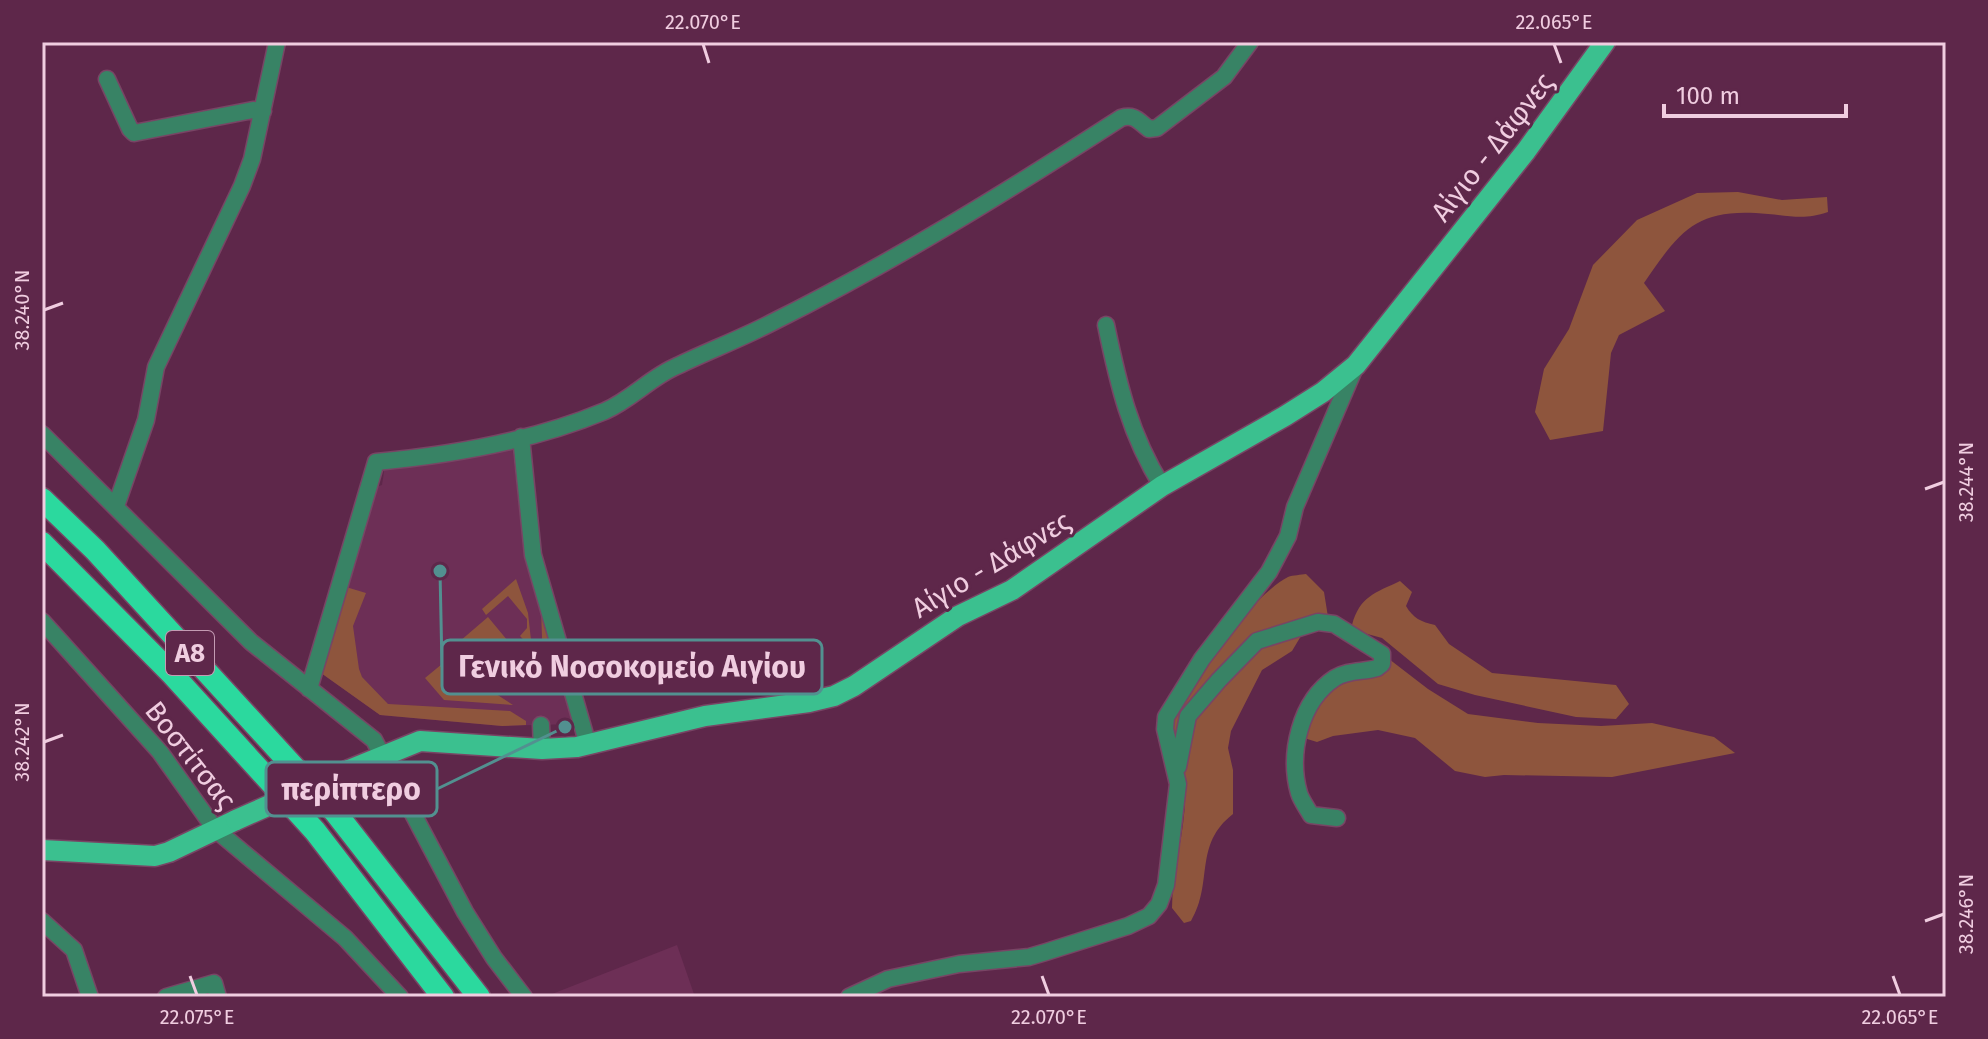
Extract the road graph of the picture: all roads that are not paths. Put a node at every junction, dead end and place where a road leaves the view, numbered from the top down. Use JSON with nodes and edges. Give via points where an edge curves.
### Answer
{"nodes":[{"id":1,"x":277,"y":42,"type":"edge"},
{"id":2,"x":1249,"y":42,"type":"edge"},
{"id":3,"x":1605,"y":42,"type":"edge"},
{"id":4,"x":107,"y":79,"type":"dead end"},
{"id":5,"x":263,"y":111,"type":"junction"},
{"id":6,"x":1106,"y":325,"type":"dead end"},
{"id":7,"x":1356,"y":365,"type":"junction"},
{"id":8,"x":42,"y":434,"type":"edge"},
{"id":9,"x":521,"y":437,"type":"junction"},
{"id":10,"x":1162,"y":486,"type":"junction"},
{"id":11,"x":42,"y":499,"type":"edge"},
{"id":12,"x":116,"y":506,"type":"junction"},
{"id":13,"x":42,"y":543,"type":"edge"},
{"id":14,"x":42,"y":621,"type":"edge"},
{"id":15,"x":309,"y":689,"type":"junction"},
{"id":16,"x":541,"y":725,"type":"dead end"},
{"id":17,"x":588,"y":745,"type":"junction"},
{"id":18,"x":542,"y":749,"type":"junction"},
{"id":19,"x":384,"y":755,"type":"junction"},
{"id":20,"x":1176,"y":773,"type":"junction"},
{"id":21,"x":1337,"y":818,"type":"dead end"},
{"id":22,"x":215,"y":829,"type":"junction"},
{"id":23,"x":42,"y":850,"type":"edge"},
{"id":24,"x":42,"y":921,"type":"edge"},
{"id":25,"x":90,"y":997,"type":"edge"},
{"id":26,"x":166,"y":997,"type":"edge"},
{"id":27,"x":218,"y":997,"type":"edge"},
{"id":28,"x":400,"y":997,"type":"edge"},
{"id":29,"x":443,"y":997,"type":"edge"},
{"id":30,"x":479,"y":997,"type":"edge"},
{"id":31,"x":524,"y":997,"type":"edge"},
{"id":32,"x":849,"y":997,"type":"edge"}],
"edges":[{"from":1,"to":5,"type":"street"},
{"from":2,"to":9,"type":"street","via":[[1224,77],[1157,128],[1149,129],[1137,118],[1121,118],[904,252],[772,323],[671,368],[618,405]]},
{"from":3,"to":7,"type":"main road","name":"Αίγιο - Δάφνες"},
{"from":4,"to":5,"type":"street","via":[[134,133]]},
{"from":5,"to":12,"type":"street","via":[[242,186],[156,367],[146,420]]},
{"from":6,"to":10,"type":"street","via":[[1131,427]]},
{"from":7,"to":10,"type":"main road","name":"Αίγιο - Δάφνες","via":[[1285,416]]},
{"from":7,"to":20,"type":"street","via":[[1269,572],[1202,659],[1166,717]]},
{"from":8,"to":12,"type":"street"},
{"from":9,"to":15,"type":"street","via":[[441,456],[376,462]]},
{"from":9,"to":17,"type":"street","via":[[533,555]]},
{"from":10,"to":17,"type":"main road","name":"Αίγιο - Δάφνες","via":[[1012,590],[958,616],[846,691],[809,702],[705,716]]},
{"from":11,"to":30,"type":"highway","number":"Α8","via":[[335,812]]},
{"from":12,"to":15,"type":"street","via":[[233,625]]},
{"from":13,"to":29,"type":"highway","number":"Α8","via":[[173,675],[315,831]]},
{"from":14,"to":22,"type":"street","name":"Βοστίτσας","via":[[160,752]]},
{"from":15,"to":19,"type":"street","via":[[359,725]]},
{"from":16,"to":18,"type":"street"},
{"from":17,"to":18,"type":"main road","name":"Αίγιο - Δάφνες"},
{"from":18,"to":19,"type":"main road","name":"Αίγιο - Δάφνες","via":[[420,741]]},
{"from":19,"to":22,"type":"main road","name":"Αίγιο - Δάφνες","bridge":true},
{"from":19,"to":31,"type":"street","via":[[465,912]]},
{"from":20,"to":21,"type":"street","via":[[1188,716],[1257,641],[1318,622],[1334,624],[1382,654],[1377,668],[1338,676],[1326,685],[1299,730],[1299,794],[1311,815]]},
{"from":20,"to":32,"type":"street","via":[[1166,885],[1149,916],[1029,957],[888,979]]},
{"from":22,"to":23,"type":"main road","name":"Αίγιο - Δάφνες","via":[[153,857]]},
{"from":22,"to":28,"type":"street","name":"Βοστίτσας","via":[[345,938]]},
{"from":24,"to":25,"type":"street","via":[[74,950]]},
{"from":26,"to":27,"type":"street","via":[[214,983]]}]}
